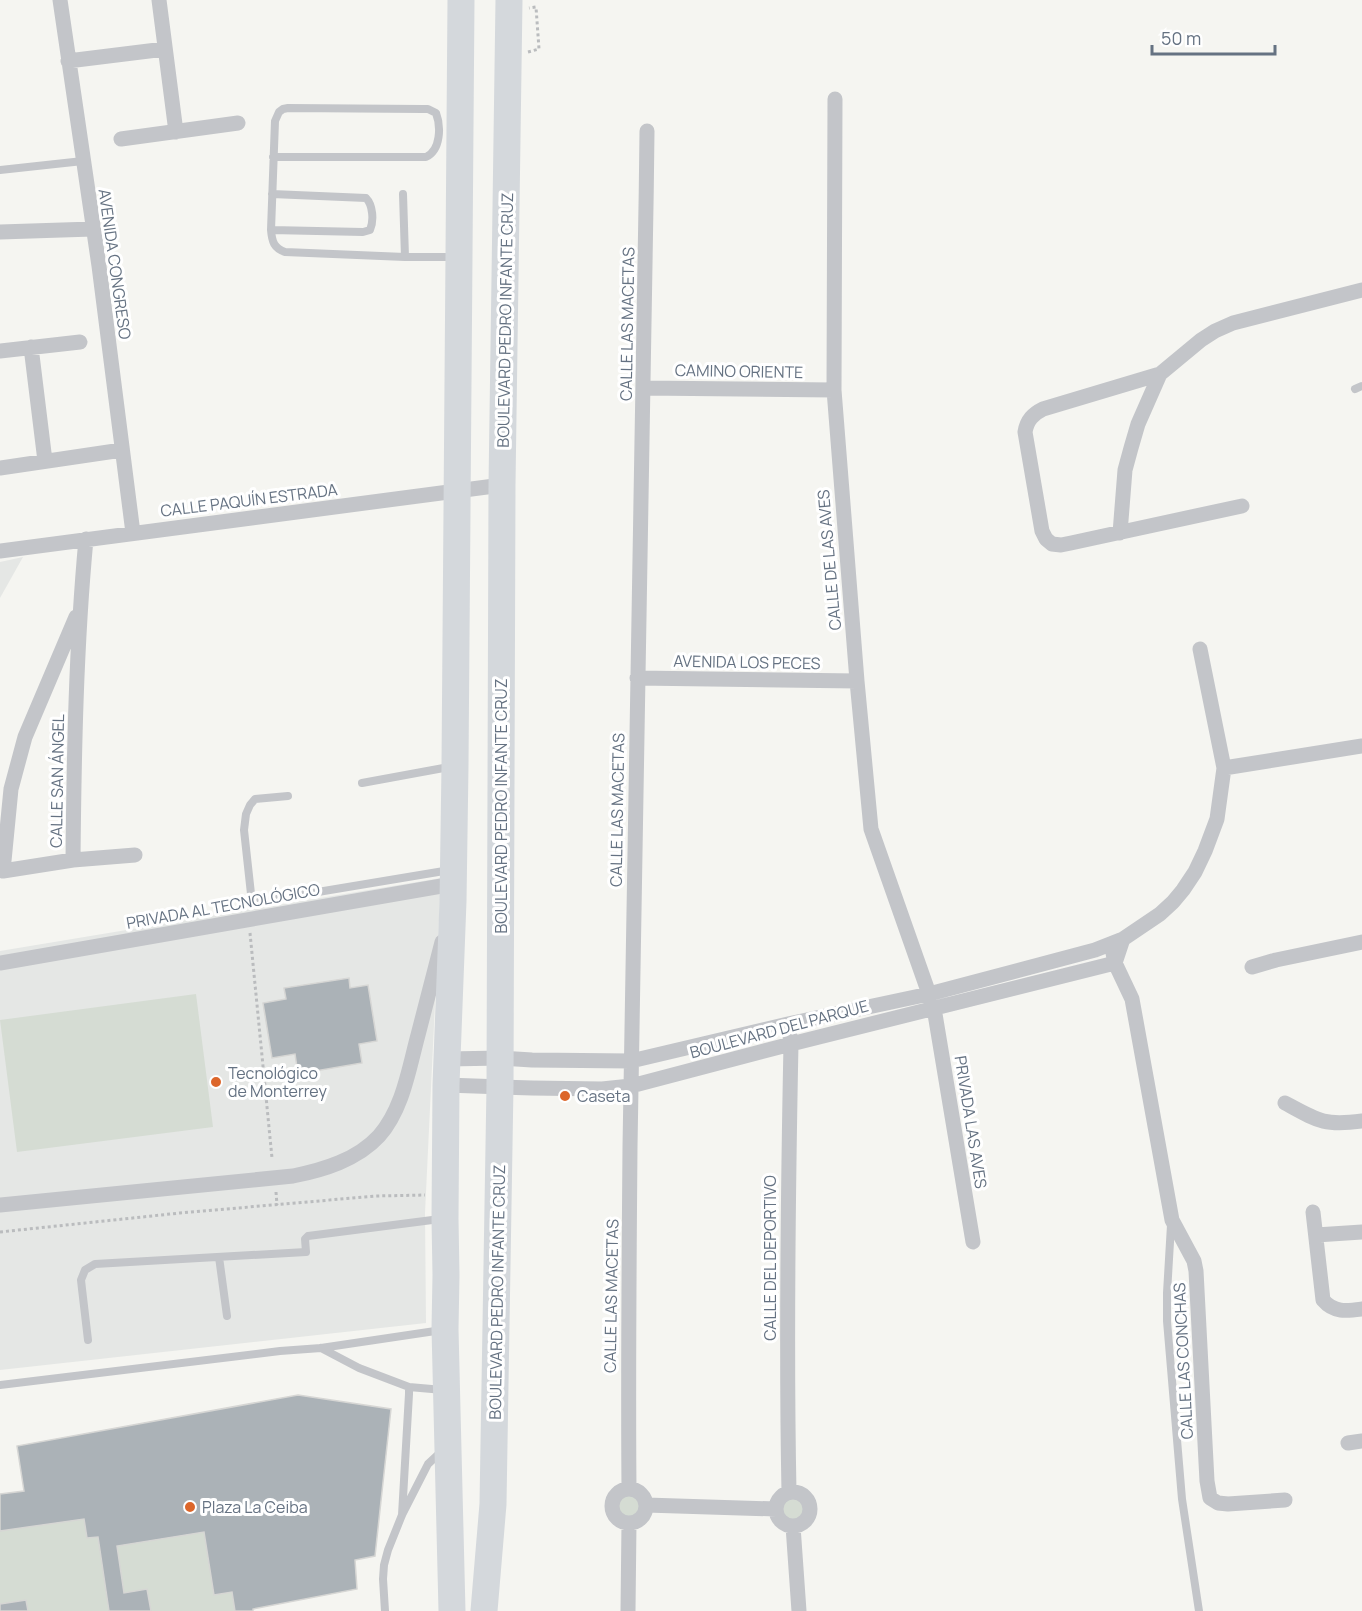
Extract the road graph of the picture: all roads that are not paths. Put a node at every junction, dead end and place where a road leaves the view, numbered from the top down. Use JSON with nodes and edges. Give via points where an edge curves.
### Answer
{"nodes":[{"id":1,"x":60,"y":0,"type":"edge"},
{"id":2,"x":159,"y":0,"type":"edge"},
{"id":3,"x":461,"y":0,"type":"edge"},
{"id":4,"x":509,"y":0,"type":"edge"},
{"id":5,"x":165,"y":49,"type":"junction"},
{"id":6,"x":68,"y":61,"type":"junction"},
{"id":7,"x":835,"y":99,"type":"dead end"},
{"id":8,"x":238,"y":123,"type":"dead end"},
{"id":9,"x":647,"y":131,"type":"dead end"},
{"id":10,"x":176,"y":132,"type":"junction"},
{"id":11,"x":121,"y":139,"type":"dead end"},
{"id":12,"x":273,"y":157,"type":"junction"},
{"id":13,"x":83,"y":162,"type":"junction"},
{"id":14,"x":0,"y":170,"type":"edge"},
{"id":15,"x":272,"y":194,"type":"junction"},
{"id":16,"x":403,"y":194,"type":"dead end"},
{"id":17,"x":93,"y":229,"type":"junction"},
{"id":18,"x":271,"y":230,"type":"junction"},
{"id":19,"x":0,"y":232,"type":"edge"},
{"id":20,"x":405,"y":257,"type":"junction"},
{"id":21,"x":458,"y":257,"type":"junction"},
{"id":22,"x":1362,"y":290,"type":"edge"},
{"id":23,"x":80,"y":342,"type":"dead end"},
{"id":24,"x":31,"y":347,"type":"junction"},
{"id":25,"x":0,"y":351,"type":"edge"},
{"id":26,"x":1160,"y":374,"type":"junction"},
{"id":27,"x":644,"y":388,"type":"junction"},
{"id":28,"x":834,"y":390,"type":"junction"},
{"id":29,"x":122,"y":450,"type":"junction"},
{"id":30,"x":45,"y":461,"type":"junction"},
{"id":31,"x":0,"y":468,"type":"edge"},
{"id":32,"x":502,"y":485,"type":"junction"},
{"id":33,"x":457,"y":491,"type":"junction"},
{"id":34,"x":1242,"y":506,"type":"dead end"},
{"id":35,"x":133,"y":533,"type":"junction"},
{"id":36,"x":1120,"y":533,"type":"junction"},
{"id":37,"x":86,"y":539,"type":"junction"},
{"id":38,"x":2,"y":553,"type":"edge"},
{"id":39,"x":80,"y":609,"type":"junction"},
{"id":40,"x":1200,"y":649,"type":"dead end"},
{"id":41,"x":637,"y":678,"type":"junction"},
{"id":42,"x":857,"y":681,"type":"junction"},
{"id":43,"x":1362,"y":746,"type":"edge"},
{"id":44,"x":455,"y":766,"type":"junction"},
{"id":45,"x":1224,"y":768,"type":"junction"},
{"id":46,"x":362,"y":783,"type":"dead end"},
{"id":47,"x":288,"y":796,"type":"dead end"},
{"id":48,"x":135,"y":855,"type":"dead end"},
{"id":49,"x":73,"y":860,"type":"junction"},
{"id":50,"x":2,"y":873,"type":"edge"},
{"id":51,"x":453,"y":885,"type":"junction"},
{"id":52,"x":1117,"y":942,"type":"junction"},
{"id":53,"x":1362,"y":942,"type":"edge"},
{"id":54,"x":0,"y":963,"type":"edge"},
{"id":55,"x":1115,"y":963,"type":"junction"},
{"id":56,"x":1252,"y":967,"type":"dead end"},
{"id":57,"x":932,"y":1001,"type":"junction"},
{"id":58,"x":788,"y":1023,"type":"junction"},
{"id":59,"x":791,"y":1044,"type":"junction"},
{"id":60,"x":501,"y":1058,"type":"junction"},
{"id":61,"x":631,"y":1060,"type":"junction"},
{"id":62,"x":447,"y":1072,"type":"junction"},
{"id":63,"x":500,"y":1086,"type":"junction"},
{"id":64,"x":631,"y":1086,"type":"junction"},
{"id":65,"x":1285,"y":1102,"type":"dead end"},
{"id":66,"x":1362,"y":1121,"type":"edge"},
{"id":67,"x":0,"y":1205,"type":"edge"},
{"id":68,"x":445,"y":1206,"type":"junction"},
{"id":69,"x":1313,"y":1212,"type":"dead end"},
{"id":70,"x":1172,"y":1220,"type":"junction"},
{"id":71,"x":1362,"y":1232,"type":"edge"},
{"id":72,"x":1316,"y":1235,"type":"junction"},
{"id":73,"x":973,"y":1242,"type":"dead end"},
{"id":74,"x":219,"y":1257,"type":"junction"},
{"id":75,"x":1362,"y":1309,"type":"edge"},
{"id":76,"x":227,"y":1316,"type":"dead end"},
{"id":77,"x":445,"y":1329,"type":"junction"},
{"id":78,"x":88,"y":1340,"type":"dead end"},
{"id":79,"x":321,"y":1348,"type":"junction"},
{"id":80,"x":0,"y":1385,"type":"edge"},
{"id":81,"x":408,"y":1387,"type":"junction"},
{"id":82,"x":447,"y":1390,"type":"junction"},
{"id":83,"x":448,"y":1447,"type":"junction"},
{"id":84,"x":629,"y":1489,"type":"junction"},
{"id":85,"x":789,"y":1492,"type":"junction"},
{"id":86,"x":1285,"y":1500,"type":"dead end"},
{"id":87,"x":646,"y":1505,"type":"junction"},
{"id":88,"x":776,"y":1509,"type":"junction"},
{"id":89,"x":402,"y":1515,"type":"junction"},
{"id":90,"x":629,"y":1523,"type":"junction"},
{"id":91,"x":793,"y":1526,"type":"junction"},
{"id":92,"x":386,"y":1611,"type":"edge"},
{"id":93,"x":452,"y":1611,"type":"edge"},
{"id":94,"x":484,"y":1611,"type":"edge"},
{"id":95,"x":628,"y":1611,"type":"edge"},
{"id":96,"x":799,"y":1611,"type":"edge"},
{"id":97,"x":1199,"y":1611,"type":"edge"}],
"edges":[{"from":1,"to":6,"type":"street","name":"AVENIDA CONGRESO"},
{"from":2,"to":5,"type":"street"},
{"from":3,"to":21,"type":"highway"},
{"from":4,"to":32,"type":"highway","name":"BOULEVARD PEDRO INFANTE CRUZ"},
{"from":5,"to":6,"type":"street"},
{"from":5,"to":10,"type":"street"},
{"from":6,"to":13,"type":"street","name":"AVENIDA CONGRESO"},
{"from":7,"to":28,"type":"street","name":"CALLE DE LAS AVES"},
{"from":8,"to":10,"type":"street"},
{"from":9,"to":27,"type":"street","name":"CALLE LAS MACETAS"},
{"from":10,"to":11,"type":"street"},
{"from":12,"to":12,"type":"lane","via":[[426,157],[436,146],[438,116],[423,109],[283,109],[275,121]]},
{"from":12,"to":15,"type":"lane"},
{"from":13,"to":14,"type":"lane"},
{"from":13,"to":17,"type":"street","name":"AVENIDA CONGRESO"},
{"from":15,"to":18,"type":"lane"},
{"from":15,"to":18,"type":"lane","via":[[366,198],[371,204],[372,224],[370,230],[363,232]]},
{"from":16,"to":20,"type":"lane"},
{"from":17,"to":19,"type":"street"},
{"from":17,"to":29,"type":"street","name":"AVENIDA CONGRESO"},
{"from":18,"to":20,"type":"lane","via":[[274,246],[285,252]]},
{"from":20,"to":21,"type":"lane"},
{"from":21,"to":33,"type":"highway"},
{"from":22,"to":26,"type":"street","via":[[1215,331]]},
{"from":23,"to":24,"type":"street"},
{"from":24,"to":25,"type":"street"},
{"from":24,"to":30,"type":"street"},
{"from":26,"to":36,"type":"street","via":[[1138,424],[1125,470]]},
{"from":26,"to":36,"type":"street","via":[[1043,409],[1026,425],[1046,539],[1061,545]]},
{"from":27,"to":28,"type":"street","name":"CAMINO ORIENTE"},
{"from":27,"to":41,"type":"street","name":"CALLE LAS MACETAS"},
{"from":28,"to":42,"type":"street","name":"CALLE DE LAS AVES"},
{"from":29,"to":30,"type":"street"},
{"from":29,"to":35,"type":"street","name":"AVENIDA CONGRESO"},
{"from":30,"to":31,"type":"street"},
{"from":32,"to":33,"type":"street","name":"CALLE PAQUÍN ESTRADA"},
{"from":32,"to":60,"type":"highway","name":"BOULEVARD PEDRO INFANTE CRUZ"},
{"from":33,"to":35,"type":"street","name":"CALLE PAQUÍN ESTRADA"},
{"from":33,"to":44,"type":"highway"},
{"from":34,"to":36,"type":"street"},
{"from":35,"to":37,"type":"street","name":"CALLE PAQUÍN ESTRADA"},
{"from":37,"to":38,"type":"street","name":"CALLE PAQUÍN ESTRADA"},
{"from":37,"to":39,"type":"street","name":"CALLE SAN ÁNGEL"},
{"from":39,"to":49,"type":"street","name":"CALLE SAN ÁNGEL"},
{"from":39,"to":50,"type":"street","name":"CALLE SAN ÁNGEL","via":[[25,737],[12,789]]},
{"from":40,"to":45,"type":"street","name":"BOULEVARD DEL PARQUE"},
{"from":41,"to":42,"type":"street","name":"AVENIDA LOS PECES"},
{"from":41,"to":61,"type":"street","name":"CALLE LAS MACETAS"},
{"from":42,"to":57,"type":"street","name":"CALLE DE LAS AVES","via":[[871,830]]},
{"from":43,"to":45,"type":"street"},
{"from":44,"to":46,"type":"lane"},
{"from":44,"to":51,"type":"highway"},
{"from":45,"to":52,"type":"street","name":"BOULEVARD DEL PARQUE","via":[[1217,819],[1195,872],[1160,914]]},
{"from":47,"to":51,"type":"lane","via":[[255,799],[246,814],[244,830],[252,903]]},
{"from":48,"to":49,"type":"street"},
{"from":49,"to":50,"type":"street","name":"CALLE SAN ÁNGEL"},
{"from":51,"to":54,"type":"street","name":"PRIVADA AL TECNOLÓGICO"},
{"from":51,"to":62,"type":"highway"},
{"from":51,"to":67,"type":"street","via":[[395,1111],[378,1136],[358,1152],[334,1165],[293,1176]]},
{"from":52,"to":55,"type":"street","name":"CALLE LAS CONCHAS"},
{"from":52,"to":57,"type":"street","name":"BOULEVARD DEL PARQUE"},
{"from":53,"to":56,"type":"street"},
{"from":55,"to":57,"type":"street","name":"BOULEVARD DEL PARQUE"},
{"from":55,"to":70,"type":"street","name":"CALLE LAS CONCHAS","via":[[1132,999]]},
{"from":57,"to":58,"type":"street","name":"BOULEVARD DEL PARQUE"},
{"from":57,"to":59,"type":"street","name":"BOULEVARD DEL PARQUE"},
{"from":57,"to":73,"type":"street","name":"PRIVADA LAS AVES"},
{"from":58,"to":59,"type":"street","name":"CALLE DEL DEPORTIVO"},
{"from":58,"to":61,"type":"street","name":"BOULEVARD DEL PARQUE"},
{"from":59,"to":64,"type":"street","name":"BOULEVARD DEL PARQUE"},
{"from":59,"to":85,"type":"street","name":"CALLE DEL DEPORTIVO"},
{"from":60,"to":61,"type":"street","name":"BOULEVARD DEL PARQUE"},
{"from":60,"to":62,"type":"street","name":"BOULEVARD DEL PARQUE"},
{"from":60,"to":63,"type":"highway","name":"BOULEVARD PEDRO INFANTE CRUZ"},
{"from":61,"to":64,"type":"street","name":"CALLE LAS MACETAS"},
{"from":62,"to":63,"type":"street","name":"BOULEVARD DEL PARQUE"},
{"from":62,"to":68,"type":"highway"},
{"from":63,"to":64,"type":"street","name":"BOULEVARD DEL PARQUE"},
{"from":63,"to":94,"type":"highway","name":"BOULEVARD PEDRO INFANTE CRUZ","via":[[493,1504]]},
{"from":64,"to":84,"type":"street","name":"CALLE LAS MACETAS"},
{"from":65,"to":66,"type":"street","via":[[1323,1122]]},
{"from":68,"to":74,"type":"lane","via":[[308,1236],[306,1252]]},
{"from":68,"to":77,"type":"highway"},
{"from":69,"to":72,"type":"street"},
{"from":70,"to":86,"type":"street","name":"CALLE LAS CONCHAS","via":[[1197,1271],[1210,1498],[1228,1504]]},
{"from":70,"to":97,"type":"lane","via":[[1167,1321],[1182,1499]]},
{"from":71,"to":72,"type":"street"},
{"from":72,"to":75,"type":"street","via":[[1323,1300],[1336,1310]]},
{"from":74,"to":76,"type":"lane"},
{"from":74,"to":78,"type":"lane","via":[[88,1267],[81,1280]]},
{"from":77,"to":79,"type":"lane"},
{"from":77,"to":82,"type":"highway"},
{"from":79,"to":80,"type":"lane"},
{"from":79,"to":81,"type":"lane"},
{"from":81,"to":82,"type":"lane"},
{"from":81,"to":89,"type":"lane"},
{"from":82,"to":83,"type":"highway"},
{"from":83,"to":89,"type":"lane","via":[[428,1464]]},
{"from":83,"to":93,"type":"highway"},
{"from":84,"to":87,"type":"street","via":[[642,1494]]},
{"from":84,"to":90,"type":"street","via":[[615,1495],[612,1506],[615,1516]]},
{"from":85,"to":88,"type":"street","via":[[780,1498]]},
{"from":85,"to":91,"type":"street","via":[[804,1496],[810,1510],[803,1523]]},
{"from":87,"to":88,"type":"street"},
{"from":87,"to":90,"type":"street","via":[[643,1516]]},
{"from":88,"to":91,"type":"street","via":[[779,1519]]},
{"from":89,"to":92,"type":"lane","via":[[384,1564]]},
{"from":90,"to":95,"type":"street"},
{"from":91,"to":96,"type":"street"}]}
